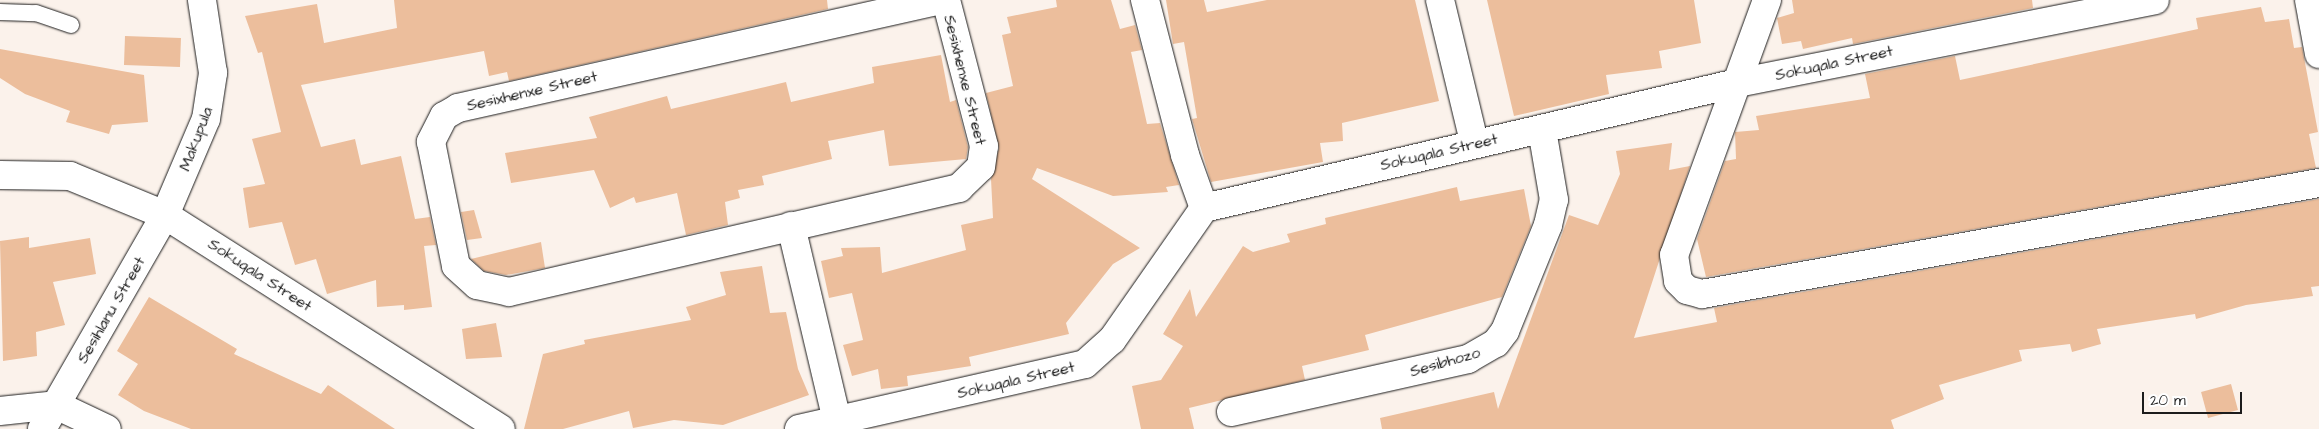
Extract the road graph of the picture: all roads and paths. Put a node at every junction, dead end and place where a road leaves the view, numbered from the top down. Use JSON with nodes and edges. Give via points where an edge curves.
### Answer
{"nodes":[{"id":1,"x":202,"y":0,"type":"edge"},
{"id":2,"x":941,"y":0,"type":"edge"},
{"id":3,"x":946,"y":0,"type":"edge"},
{"id":4,"x":1144,"y":0,"type":"edge"},
{"id":5,"x":1440,"y":0,"type":"edge"},
{"id":6,"x":1767,"y":0,"type":"edge"},
{"id":7,"x":2155,"y":0,"type":"edge"},
{"id":8,"x":2309,"y":0,"type":"edge"},
{"id":9,"x":0,"y":12,"type":"edge"},
{"id":10,"x":71,"y":25,"type":"dead end"},
{"id":11,"x":2319,"y":54,"type":"edge"},
{"id":12,"x":1737,"y":83,"type":"junction"},
{"id":13,"x":1542,"y":130,"type":"junction"},
{"id":14,"x":1474,"y":142,"type":"junction"},
{"id":15,"x":0,"y":175,"type":"edge"},
{"id":16,"x":2319,"y":183,"type":"edge"},
{"id":17,"x":1204,"y":208,"type":"junction"},
{"id":18,"x":165,"y":215,"type":"junction"},
{"id":19,"x":791,"y":226,"type":"junction"},
{"id":20,"x":56,"y":405,"type":"junction"},
{"id":21,"x":0,"y":411,"type":"edge"},
{"id":22,"x":1231,"y":412,"type":"dead end"},
{"id":23,"x":837,"y":420,"type":"junction"},
{"id":24,"x":42,"y":429,"type":"edge"},
{"id":25,"x":107,"y":429,"type":"edge"},
{"id":26,"x":501,"y":429,"type":"edge"},
{"id":27,"x":799,"y":429,"type":"edge"}],
"edges":[{"from":1,"to":18,"type":"street","name":"Makupula","via":[[212,97]]},
{"from":2,"to":19,"type":"street","name":"Sesixhenxe Street","via":[[458,108],[444,116],[431,142],[456,266],[477,285],[494,291],[509,292]]},
{"from":3,"to":19,"type":"street","name":"Sesixhenxe Street","via":[[984,146],[980,167],[959,188]]},
{"from":4,"to":17,"type":"street","via":[[1185,155]]},
{"from":5,"to":14,"type":"street"},
{"from":6,"to":12,"type":"street"},
{"from":7,"to":12,"type":"street","name":"Sokuqala Street"},
{"from":8,"to":11,"type":"street"},
{"from":9,"to":10,"type":"lane","via":[[36,13]]},
{"from":12,"to":13,"type":"street","name":"Sokuqala Street"},
{"from":12,"to":16,"type":"street","via":[[1674,255],[1678,281],[1702,294]]},
{"from":13,"to":14,"type":"street","name":"Sokuqala Street"},
{"from":13,"to":22,"type":"street","name":"Sesibhozo","via":[[1554,200],[1548,225],[1505,331],[1496,343],[1468,359]]},
{"from":14,"to":17,"type":"street","name":"Sokuqala Street"},
{"from":15,"to":18,"type":"street","name":"Sokuqala Street","via":[[70,176]]},
{"from":17,"to":23,"type":"street","name":"Sokuqala Street","via":[[1112,340],[1085,364]]},
{"from":18,"to":20,"type":"street","name":"Sesihlanu Street"},
{"from":18,"to":26,"type":"street","name":"Sokuqala Street"},
{"from":19,"to":23,"type":"street"},
{"from":20,"to":21,"type":"street"},
{"from":20,"to":24,"type":"street","name":"Sesihlanu Street"},
{"from":20,"to":25,"type":"street"},
{"from":23,"to":27,"type":"street","name":"Sokuqala Street"}]}
